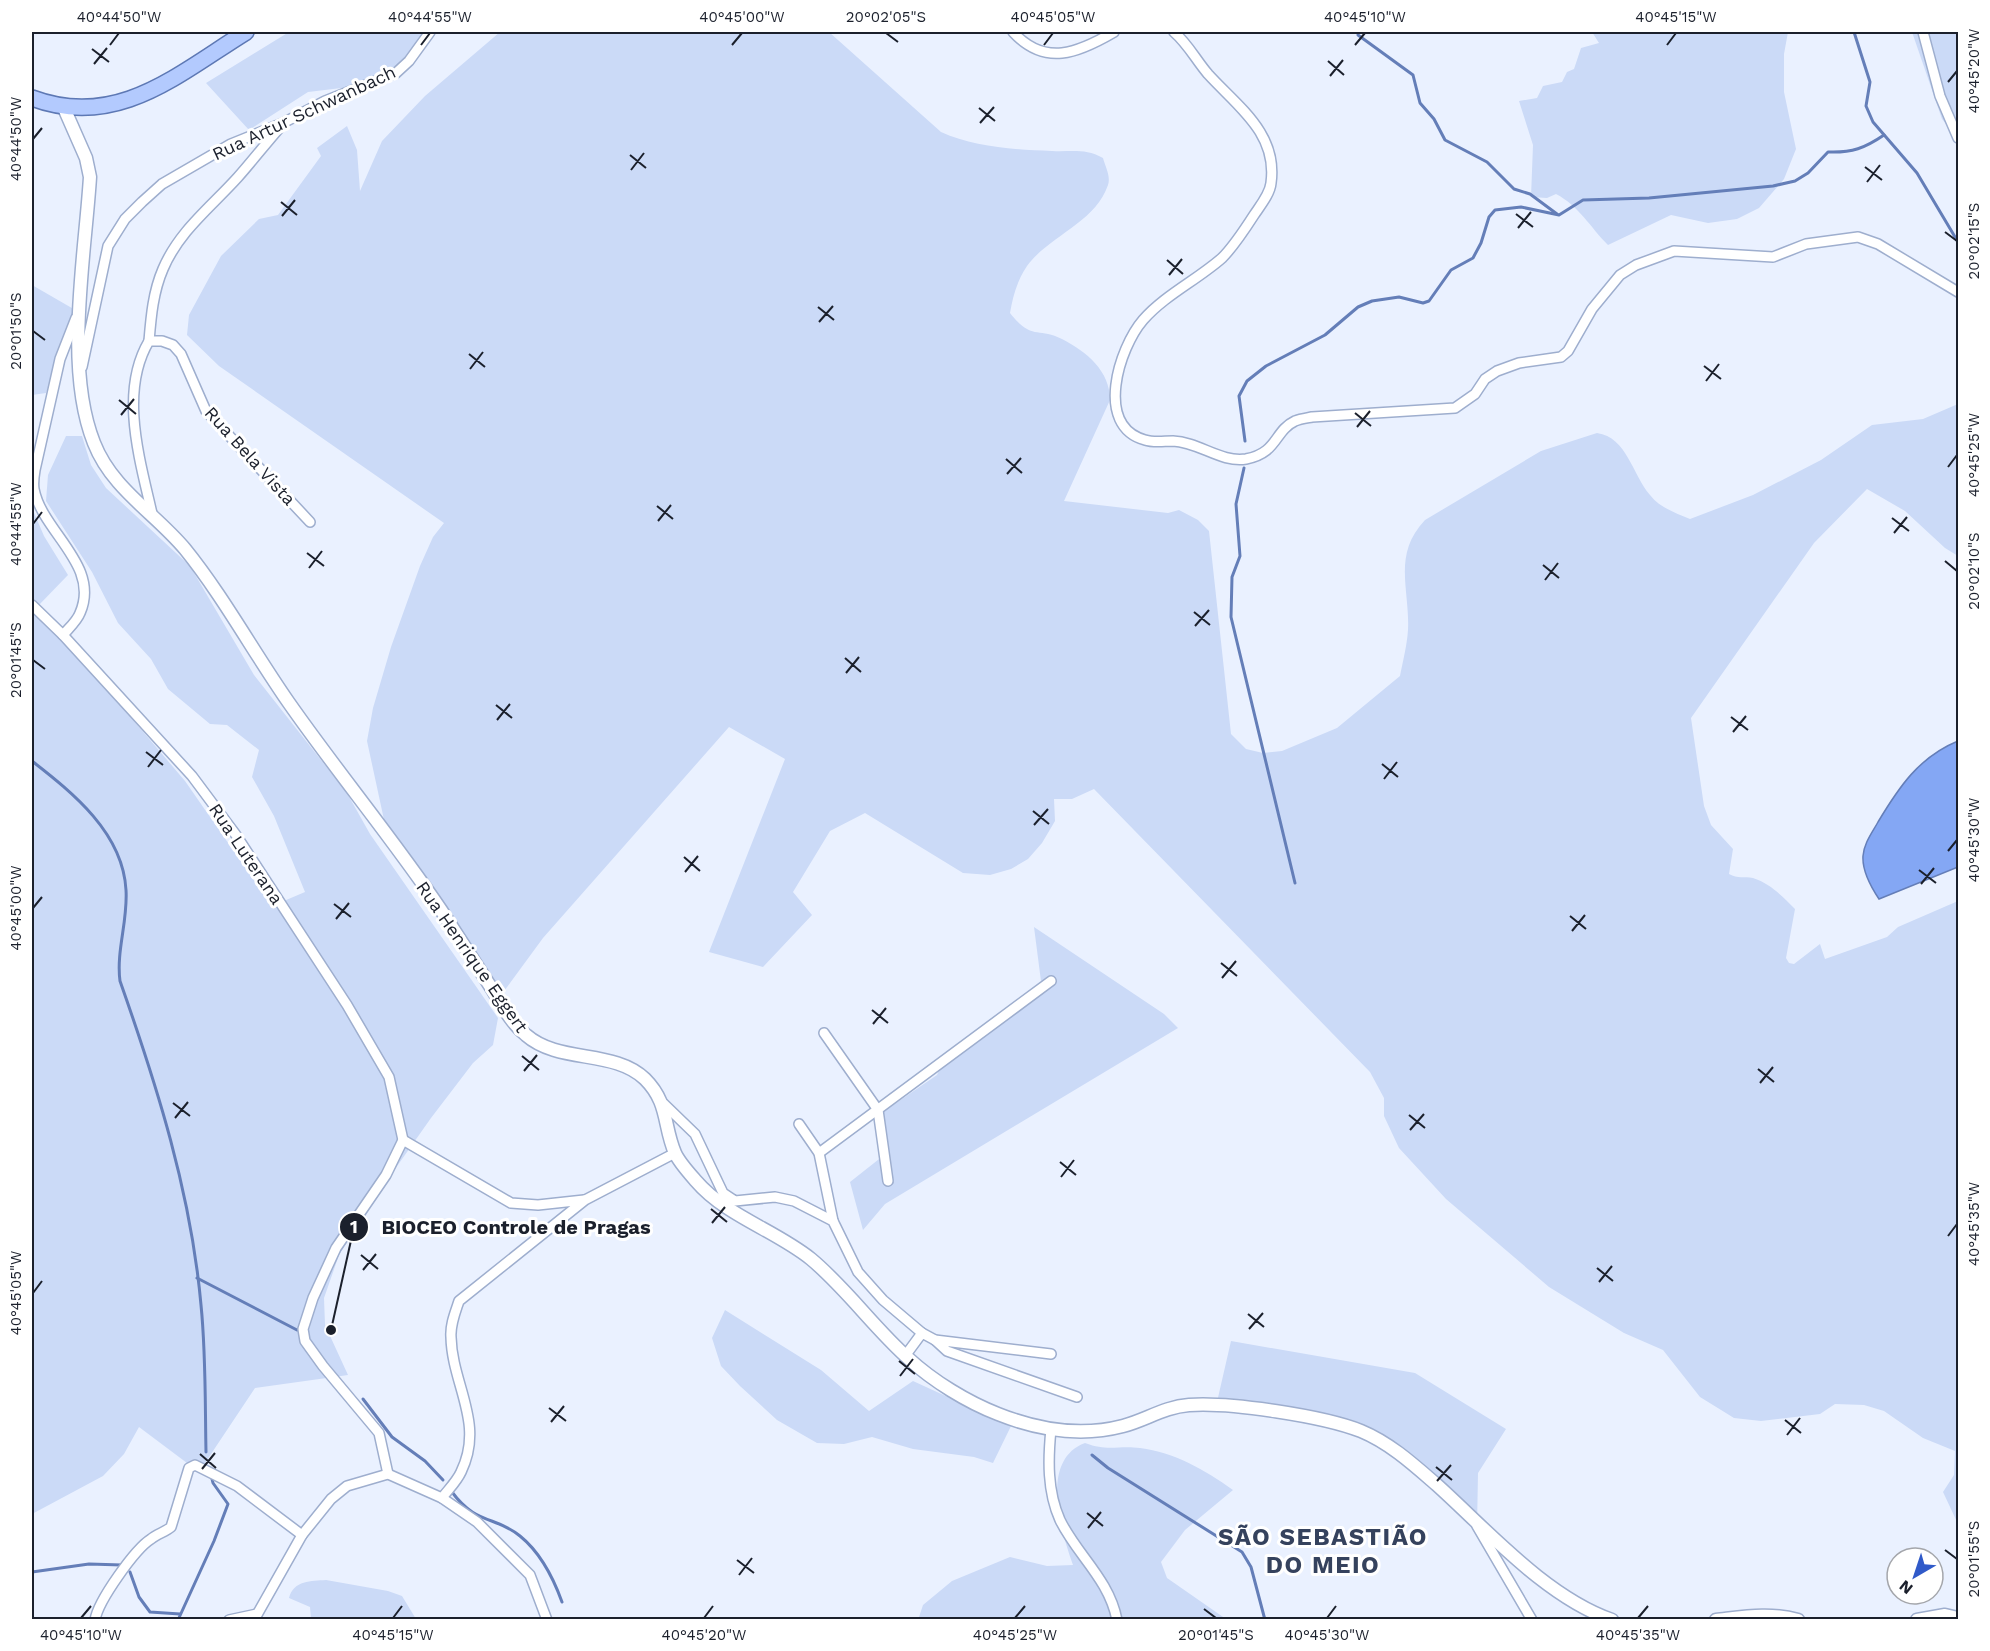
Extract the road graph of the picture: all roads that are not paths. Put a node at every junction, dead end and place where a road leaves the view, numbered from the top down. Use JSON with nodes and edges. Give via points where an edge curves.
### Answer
{"nodes":[{"id":1,"x":246,"y":32,"type":"edge"},
{"id":2,"x":430,"y":32,"type":"edge"},
{"id":3,"x":1013,"y":32,"type":"edge"},
{"id":4,"x":1114,"y":32,"type":"edge"},
{"id":5,"x":1174,"y":32,"type":"edge"},
{"id":6,"x":1923,"y":32,"type":"edge"},
{"id":7,"x":32,"y":96,"type":"edge"},
{"id":8,"x":64,"y":108,"type":"junction"},
{"id":9,"x":283,"y":123,"type":"junction"},
{"id":10,"x":1959,"y":138,"type":"edge"},
{"id":11,"x":1959,"y":292,"type":"edge"},
{"id":12,"x":79,"y":313,"type":"junction"},
{"id":13,"x":149,"y":341,"type":"junction"},
{"id":14,"x":81,"y":372,"type":"junction"},
{"id":15,"x":153,"y":518,"type":"junction"},
{"id":16,"x":310,"y":522,"type":"dead end"},
{"id":17,"x":32,"y":606,"type":"edge"},
{"id":18,"x":63,"y":635,"type":"junction"},
{"id":19,"x":1051,"y":981,"type":"dead end"},
{"id":20,"x":824,"y":1033,"type":"dead end"},
{"id":21,"x":663,"y":1104,"type":"junction"},
{"id":22,"x":878,"y":1110,"type":"junction"},
{"id":23,"x":799,"y":1124,"type":"dead end"},
{"id":24,"x":403,"y":1140,"type":"junction"},
{"id":25,"x":675,"y":1153,"type":"junction"},
{"id":26,"x":819,"y":1153,"type":"junction"},
{"id":27,"x":888,"y":1181,"type":"dead end"},
{"id":28,"x":585,"y":1200,"type":"junction"},
{"id":29,"x":833,"y":1221,"type":"junction"},
{"id":30,"x":922,"y":1333,"type":"junction"},
{"id":31,"x":934,"y":1340,"type":"junction"},
{"id":32,"x":1052,"y":1354,"type":"dead end"},
{"id":33,"x":905,"y":1356,"type":"junction"},
{"id":34,"x":1077,"y":1398,"type":"dead end"},
{"id":35,"x":1051,"y":1428,"type":"junction"},
{"id":36,"x":388,"y":1474,"type":"junction"},
{"id":37,"x":442,"y":1498,"type":"junction"},
{"id":38,"x":1471,"y":1516,"type":"junction"},
{"id":39,"x":302,"y":1535,"type":"junction"},
{"id":40,"x":255,"y":1617,"type":"edge"},
{"id":41,"x":1959,"y":1618,"type":"edge"},
{"id":42,"x":95,"y":1620,"type":"edge"},
{"id":43,"x":229,"y":1620,"type":"edge"},
{"id":44,"x":547,"y":1620,"type":"edge"},
{"id":45,"x":1117,"y":1620,"type":"edge"},
{"id":46,"x":1532,"y":1620,"type":"edge"},
{"id":47,"x":1612,"y":1620,"type":"edge"},
{"id":48,"x":1716,"y":1620,"type":"edge"},
{"id":49,"x":1798,"y":1620,"type":"edge"},
{"id":50,"x":1917,"y":1620,"type":"edge"}],
"edges":[{"from":1,"to":8,"type":"main road","via":[[154,91],[104,107]]},
{"from":2,"to":9,"type":"street","name":"Rua Artur Schwanbach","via":[[396,73],[325,101]]},
{"from":3,"to":4,"type":"street","via":[[1035,50],[1062,54]]},
{"from":5,"to":11,"type":"street","via":[[1263,135],[1272,167],[1271,185],[1224,256],[1159,306],[1134,335],[1117,378],[1114,404],[1127,428],[1146,440],[1184,442],[1234,460],[1269,450],[1294,421],[1455,408],[1497,371],[1519,363],[1561,357],[1620,274],[1674,251],[1773,257],[1806,244],[1858,237],[1878,244]]},
{"from":6,"to":10,"type":"street","via":[[1940,96]]},
{"from":7,"to":8,"type":"main road"},
{"from":8,"to":12,"type":"street","name":"Rua Henrique Eggert","via":[[90,177]]},
{"from":9,"to":13,"type":"street","via":[[237,178],[197,217],[176,246],[154,294]]},
{"from":9,"to":14,"type":"street","name":"Rua Artur Schwanbach","via":[[231,144],[162,184],[126,219],[108,246]]},
{"from":12,"to":14,"type":"street","name":"Rua Henrique Eggert"},
{"from":12,"to":18,"type":"street","via":[[60,359],[34,489],[84,579],[85,598],[79,615]]},
{"from":13,"to":15,"type":"street","via":[[139,363],[135,429]]},
{"from":13,"to":16,"type":"street","name":"Rua Bela Vista","via":[[173,345],[182,354],[206,411]]},
{"from":14,"to":15,"type":"street","name":"Rua Henrique Eggert","via":[[93,441],[108,470]]},
{"from":15,"to":21,"type":"street","name":"Rua Henrique Eggert","via":[[182,544],[214,587],[294,709],[439,907],[513,1022],[529,1039],[548,1049],[634,1070]]},
{"from":17,"to":18,"type":"street","name":"Rua Luterana"},
{"from":18,"to":24,"type":"street","name":"Rua Luterana","via":[[192,776],[236,835],[389,1077]]},
{"from":19,"to":22,"type":"street"},
{"from":20,"to":22,"type":"street"},
{"from":21,"to":25,"type":"street","name":"Rua Henrique Eggert"},
{"from":21,"to":29,"type":"street","via":[[695,1134],[723,1193],[735,1201],[776,1197],[795,1201]]},
{"from":22,"to":26,"type":"street"},
{"from":22,"to":27,"type":"street"},
{"from":23,"to":26,"type":"street"},
{"from":24,"to":28,"type":"street","via":[[511,1203],[538,1205]]},
{"from":24,"to":36,"type":"street","via":[[386,1175],[336,1248],[303,1329],[305,1341],[323,1366],[379,1433]]},
{"from":25,"to":28,"type":"street"},
{"from":25,"to":33,"type":"street","name":"Rua Henrique Eggert","via":[[711,1198],[808,1256],[858,1303]]},
{"from":26,"to":29,"type":"street"},
{"from":28,"to":37,"type":"street","via":[[459,1301],[451,1339],[468,1406],[469,1449],[461,1473]]},
{"from":29,"to":30,"type":"street","via":[[858,1272],[883,1300]]},
{"from":30,"to":31,"type":"street"},
{"from":30,"to":33,"type":"street"},
{"from":31,"to":32,"type":"street"},
{"from":31,"to":34,"type":"street","via":[[947,1351]]},
{"from":33,"to":35,"type":"street","name":"Rua Henrique Eggert","via":[[956,1392],[997,1414]]},
{"from":35,"to":38,"type":"street","name":"Rua Henrique Eggert","via":[[1072,1433],[1098,1431],[1128,1425],[1160,1410],[1189,1405],[1307,1417],[1361,1431],[1394,1449]]},
{"from":35,"to":45,"type":"street","via":[[1048,1461],[1060,1520],[1098,1573],[1114,1602]]},
{"from":36,"to":37,"type":"street"},
{"from":36,"to":39,"type":"street","via":[[346,1486]]},
{"from":37,"to":44,"type":"street","via":[[477,1522],[530,1575]]},
{"from":38,"to":46,"type":"street"},
{"from":38,"to":47,"type":"street","name":"Rua Henrique Eggert","via":[[1549,1585]]},
{"from":39,"to":40,"type":"street"},
{"from":39,"to":42,"type":"street","via":[[237,1486],[201,1466],[189,1468],[171,1527],[150,1539],[106,1592]]},
{"from":40,"to":43,"type":"street"},
{"from":41,"to":50,"type":"street","via":[[1945,1615]]},
{"from":48,"to":49,"type":"street","via":[[1760,1615]]}]}
